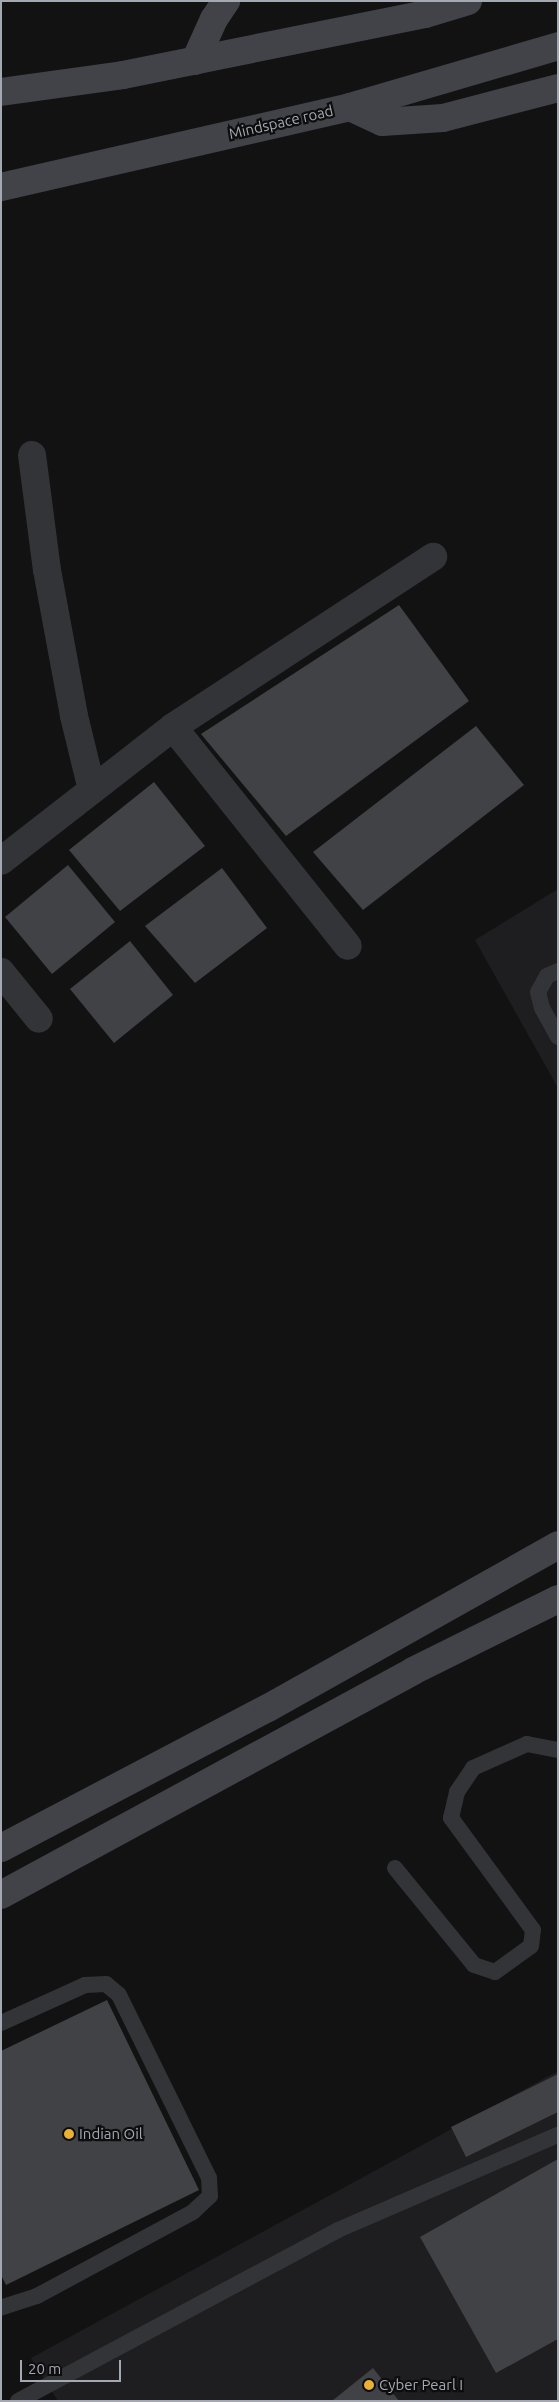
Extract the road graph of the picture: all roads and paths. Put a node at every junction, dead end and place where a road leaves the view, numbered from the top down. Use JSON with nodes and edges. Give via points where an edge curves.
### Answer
{"nodes":[{"id":1,"x":226,"y":1,"type":"edge"},
{"id":2,"x":468,"y":1,"type":"edge"},
{"id":3,"x":558,"y":46,"type":"edge"},
{"id":4,"x":195,"y":61,"type":"junction"},
{"id":5,"x":558,"y":88,"type":"edge"},
{"id":6,"x":1,"y":92,"type":"edge"},
{"id":7,"x":350,"y":107,"type":"junction"},
{"id":8,"x":1,"y":187,"type":"edge"},
{"id":9,"x":32,"y":455,"type":"dead end"},
{"id":10,"x":433,"y":557,"type":"dead end"},
{"id":11,"x":173,"y":727,"type":"junction"},
{"id":12,"x":92,"y":790,"type":"junction"},
{"id":13,"x":1,"y":861,"type":"edge"},
{"id":14,"x":348,"y":946,"type":"dead end"},
{"id":15,"x":558,"y":971,"type":"edge"},
{"id":16,"x":1,"y":972,"type":"edge"},
{"id":17,"x":39,"y":1019,"type":"dead end"},
{"id":18,"x":558,"y":1037,"type":"edge"},
{"id":19,"x":558,"y":1545,"type":"edge"},
{"id":20,"x":558,"y":1599,"type":"edge"},
{"id":21,"x":558,"y":1750,"type":"edge"},
{"id":22,"x":1,"y":1848,"type":"edge"},
{"id":23,"x":396,"y":1868,"type":"dead end"},
{"id":24,"x":1,"y":1895,"type":"edge"},
{"id":25,"x":1,"y":2023,"type":"edge"},
{"id":26,"x":558,"y":2135,"type":"edge"},
{"id":27,"x":1,"y":2308,"type":"edge"},
{"id":28,"x":18,"y":2401,"type":"edge"}],
"edges":[{"from":1,"to":4,"type":"main road"},
{"from":2,"to":4,"type":"main road","via":[[425,14]]},
{"from":3,"to":7,"type":"main road","name":"Mindspace road"},
{"from":4,"to":6,"type":"main road"},
{"from":5,"to":7,"type":"main road","via":[[443,118],[382,122]]},
{"from":7,"to":8,"type":"main road","name":"Mindspace road"},
{"from":9,"to":12,"type":"street","via":[[74,716]]},
{"from":10,"to":11,"type":"street"},
{"from":11,"to":12,"type":"street"},
{"from":11,"to":14,"type":"street"},
{"from":12,"to":13,"type":"street"},
{"from":15,"to":18,"type":"lane","via":[[547,976],[538,992],[542,1008]]},
{"from":16,"to":17,"type":"street"},
{"from":19,"to":22,"type":"main road","via":[[268,1708]]},
{"from":20,"to":24,"type":"main road","via":[[413,1671]]},
{"from":21,"to":23,"type":"lane","via":[[528,1744],[473,1768],[457,1792],[451,1818],[533,1930],[531,1946],[496,1972],[474,1966]]},
{"from":25,"to":27,"type":"lane","via":[[85,1985],[106,1984],[119,1995],[209,2178],[210,2196],[193,2212],[37,2296]]},
{"from":26,"to":28,"type":"lane","via":[[338,2230]]}]}
